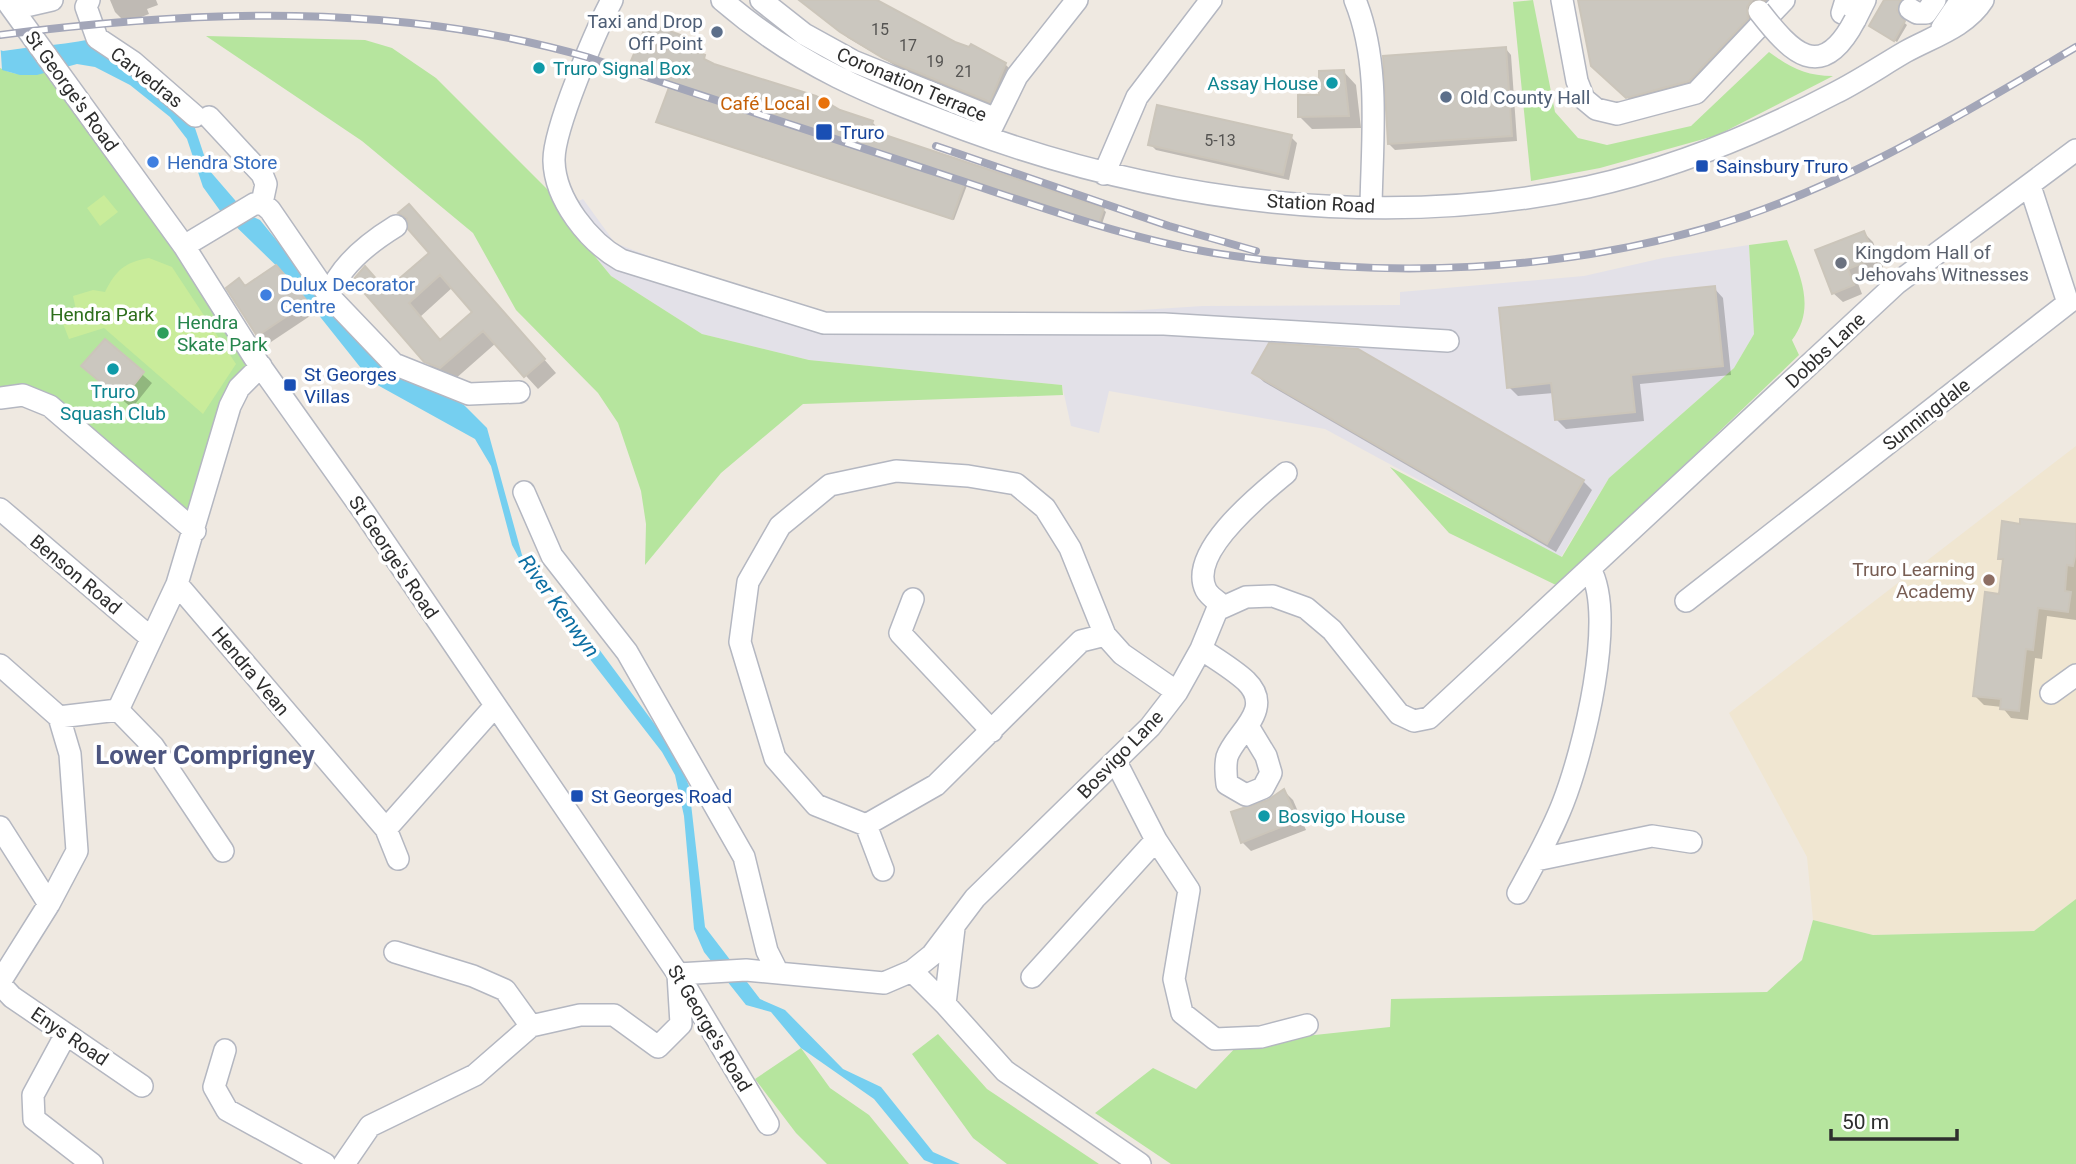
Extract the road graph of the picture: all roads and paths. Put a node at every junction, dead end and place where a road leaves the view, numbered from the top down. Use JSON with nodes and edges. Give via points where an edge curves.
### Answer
{"nodes":[{"id":1,"x":52,"y":0,"type":"edge"},
{"id":2,"x":89,"y":0,"type":"edge"},
{"id":3,"x":611,"y":0,"type":"edge"},
{"id":4,"x":722,"y":0,"type":"edge"},
{"id":5,"x":761,"y":0,"type":"edge"},
{"id":6,"x":1077,"y":0,"type":"edge"},
{"id":7,"x":1211,"y":0,"type":"edge"},
{"id":8,"x":1355,"y":0,"type":"edge"},
{"id":9,"x":1562,"y":0,"type":"edge"},
{"id":10,"x":1865,"y":0,"type":"edge"},
{"id":11,"x":1978,"y":1,"type":"edge"},
{"id":12,"x":10,"y":5,"type":"edge"},
{"id":13,"x":1770,"y":5,"type":"edge"},
{"id":14,"x":1848,"y":11,"type":"edge"},
{"id":15,"x":992,"y":128,"type":"junction"},
{"id":16,"x":2076,"y":150,"type":"edge"},
{"id":17,"x":1104,"y":174,"type":"junction"},
{"id":18,"x":2030,"y":186,"type":"junction"},
{"id":19,"x":255,"y":206,"type":"junction"},
{"id":20,"x":1371,"y":207,"type":"junction"},
{"id":21,"x":396,"y":226,"type":"dead end"},
{"id":22,"x":184,"y":246,"type":"junction"},
{"id":23,"x":329,"y":296,"type":"junction"},
{"id":24,"x":2072,"y":299,"type":"edge"},
{"id":25,"x":1448,"y":341,"type":"dead end"},
{"id":26,"x":261,"y":366,"type":"junction"},
{"id":27,"x":519,"y":391,"type":"dead end"},
{"id":28,"x":0,"y":398,"type":"edge"},
{"id":29,"x":1286,"y":473,"type":"dead end"},
{"id":30,"x":524,"y":492,"type":"dead end"},
{"id":31,"x":0,"y":509,"type":"edge"},
{"id":32,"x":195,"y":531,"type":"junction"},
{"id":33,"x":1590,"y":569,"type":"junction"},
{"id":34,"x":177,"y":584,"type":"junction"},
{"id":35,"x":914,"y":598,"type":"dead end"},
{"id":36,"x":1686,"y":601,"type":"dead end"},
{"id":37,"x":1222,"y":606,"type":"junction"},
{"id":38,"x":1105,"y":635,"type":"junction"},
{"id":39,"x":151,"y":638,"type":"junction"},
{"id":40,"x":1201,"y":649,"type":"junction"},
{"id":41,"x":0,"y":665,"type":"edge"},
{"id":42,"x":2076,"y":675,"type":"edge"},
{"id":43,"x":1177,"y":692,"type":"junction"},
{"id":44,"x":2051,"y":693,"type":"dead end"},
{"id":45,"x":495,"y":706,"type":"junction"},
{"id":46,"x":118,"y":710,"type":"junction"},
{"id":47,"x":59,"y":717,"type":"junction"},
{"id":48,"x":1249,"y":729,"type":"dead end"},
{"id":49,"x":992,"y":732,"type":"junction"},
{"id":50,"x":1116,"y":762,"type":"junction"},
{"id":51,"x":866,"y":825,"type":"junction"},
{"id":52,"x":0,"y":827,"type":"edge"},
{"id":53,"x":386,"y":829,"type":"junction"},
{"id":54,"x":1156,"y":839,"type":"junction"},
{"id":55,"x":1691,"y":842,"type":"dead end"},
{"id":56,"x":223,"y":851,"type":"dead end"},
{"id":57,"x":398,"y":859,"type":"dead end"},
{"id":58,"x":1536,"y":860,"type":"junction"},
{"id":59,"x":883,"y":870,"type":"dead end"},
{"id":60,"x":1518,"y":893,"type":"dead end"},
{"id":61,"x":49,"y":904,"type":"junction"},
{"id":62,"x":954,"y":928,"type":"junction"},
{"id":63,"x":395,"y":952,"type":"dead end"},
{"id":64,"x":912,"y":971,"type":"junction"},
{"id":65,"x":778,"y":973,"type":"junction"},
{"id":66,"x":678,"y":974,"type":"junction"},
{"id":67,"x":1032,"y":977,"type":"dead end"},
{"id":68,"x":0,"y":983,"type":"edge"},
{"id":69,"x":946,"y":1004,"type":"junction"},
{"id":70,"x":1307,"y":1025,"type":"dead end"},
{"id":71,"x":531,"y":1026,"type":"junction"},
{"id":72,"x":66,"y":1034,"type":"junction"},
{"id":73,"x":225,"y":1050,"type":"dead end"},
{"id":74,"x":142,"y":1086,"type":"dead end"},
{"id":75,"x":768,"y":1124,"type":"dead end"},
{"id":76,"x":92,"y":1164,"type":"edge"},
{"id":77,"x":325,"y":1164,"type":"edge"},
{"id":78,"x":344,"y":1164,"type":"edge"},
{"id":79,"x":1140,"y":1164,"type":"edge"}],
"edges":[{"from":1,"to":12,"type":"street"},
{"from":2,"to":19,"type":"street","name":"Carvedras","via":[[86,7],[97,38],[202,117],[262,174],[266,184]]},
{"from":3,"to":25,"type":"street","via":[[556,141],[554,162],[561,190],[586,229],[598,245],[621,260],[824,323],[1164,324]]},
{"from":4,"to":15,"type":"street","name":"Station Road","via":[[816,69],[881,98]]},
{"from":5,"to":15,"type":"street","name":"Coronation Terrace","via":[[804,34]]},
{"from":6,"to":15,"type":"street","via":[[1024,66]]},
{"from":7,"to":17,"type":"street","via":[[1137,97]]},
{"from":8,"to":20,"type":"street","via":[[1371,68]]},
{"from":9,"to":13,"type":"street","via":[[1584,99],[1597,110],[1616,114],[1696,93]]},
{"from":10,"to":14,"type":"street"},
{"from":11,"to":20,"type":"street","name":"Station Road","via":[[1956,26],[1932,40],[1770,125],[1701,154],[1588,187],[1447,206]]},
{"from":12,"to":22,"type":"street","name":"St George's Road"},
{"from":13,"to":14,"type":"street","bridge":true,"via":[[1788,47],[1807,56],[1837,47]]},
{"from":15,"to":17,"type":"street","name":"Station Road"},
{"from":16,"to":18,"type":"street","name":"Dobbs Lane"},
{"from":17,"to":20,"type":"street","name":"Station Road","via":[[1212,195]]},
{"from":18,"to":24,"type":"street","name":"Sunningdale"},
{"from":18,"to":33,"type":"street","name":"Dobbs Lane","via":[[1897,283]]},
{"from":19,"to":22,"type":"street"},
{"from":19,"to":23,"type":"street","via":[[276,218]]},
{"from":21,"to":23,"type":"street","via":[[338,275]]},
{"from":22,"to":26,"type":"street","name":"St George's Road"},
{"from":23,"to":27,"type":"street","via":[[394,364],[469,394]]},
{"from":24,"to":36,"type":"street","name":"Sunningdale"},
{"from":26,"to":32,"type":"street","via":[[239,388],[230,406]]},
{"from":26,"to":45,"type":"street","name":"St George's Road"},
{"from":28,"to":32,"type":"street","via":[[23,395],[50,406]]},
{"from":29,"to":37,"type":"street","via":[[1246,507],[1214,547],[1206,567],[1206,591]]},
{"from":30,"to":65,"type":"street","via":[[552,556],[627,652],[744,857],[767,951]]},
{"from":31,"to":39,"type":"street","name":"Benson Road"},
{"from":32,"to":34,"type":"street"},
{"from":33,"to":37,"type":"street","via":[[1442,709],[1414,721],[1399,715],[1332,630],[1306,608],[1273,596],[1246,597]]},
{"from":33,"to":58,"type":"street","via":[[1598,583],[1600,636],[1583,746]]},
{"from":34,"to":39,"type":"street"},
{"from":34,"to":53,"type":"street","name":"Hendra Vean"},
{"from":35,"to":49,"type":"street","via":[[900,634]]},
{"from":37,"to":40,"type":"street","name":"Bosvigo Lane","via":[[1216,610]]},
{"from":38,"to":43,"type":"street","via":[[1122,654]]},
{"from":38,"to":49,"type":"street","via":[[1081,641]]},
{"from":38,"to":51,"type":"street","via":[[1070,548],[1045,508],[1016,484],[896,471],[830,485],[780,526],[747,582],[740,642],[775,758],[816,805]]},
{"from":39,"to":46,"type":"street"},
{"from":40,"to":43,"type":"street","name":"Bosvigo Lane"},
{"from":40,"to":48,"type":"street","via":[[1252,690],[1256,704]]},
{"from":41,"to":47,"type":"street"},
{"from":42,"to":44,"type":"street"},
{"from":43,"to":50,"type":"street","name":"Bosvigo Lane"},
{"from":45,"to":53,"type":"street"},
{"from":45,"to":66,"type":"street","name":"St George's Road"},
{"from":46,"to":47,"type":"street"},
{"from":46,"to":56,"type":"street","via":[[153,746]]},
{"from":47,"to":61,"type":"street","via":[[70,754],[77,852]]},
{"from":49,"to":51,"type":"street","via":[[936,785]]},
{"from":50,"to":54,"type":"street"},
{"from":50,"to":62,"type":"street","name":"Bosvigo Lane","via":[[975,898]]},
{"from":51,"to":59,"type":"street"},
{"from":52,"to":61,"type":"street"},
{"from":53,"to":57,"type":"street","name":"Hendra Vean"},
{"from":54,"to":67,"type":"street"},
{"from":54,"to":70,"type":"street","via":[[1189,890],[1174,979],[1182,1013],[1215,1039],[1261,1037]]},
{"from":55,"to":58,"type":"street","via":[[1652,836]]},
{"from":58,"to":60,"type":"street"},
{"from":61,"to":68,"type":"street"},
{"from":62,"to":64,"type":"street","name":"Bosvigo Lane"},
{"from":62,"to":69,"type":"street"},
{"from":63,"to":71,"type":"street","via":[[505,990]]},
{"from":64,"to":65,"type":"street","name":"Bosvigo Lane","via":[[884,984]]},
{"from":64,"to":69,"type":"street"},
{"from":65,"to":66,"type":"street","name":"Bosvigo Lane"},
{"from":66,"to":71,"type":"street","via":[[681,1024],[658,1047],[614,1015],[580,1015]]},
{"from":66,"to":75,"type":"street","name":"St George's Road"},
{"from":68,"to":72,"type":"street","name":"Enys Road","via":[[12,997]]},
{"from":69,"to":79,"type":"street","via":[[1005,1071]]},
{"from":71,"to":78,"type":"street","via":[[475,1075],[370,1126]]},
{"from":72,"to":74,"type":"street","name":"Enys Road"},
{"from":72,"to":76,"type":"street","via":[[33,1095],[34,1119]]},
{"from":73,"to":77,"type":"street","via":[[214,1087],[227,1110]]}]}
